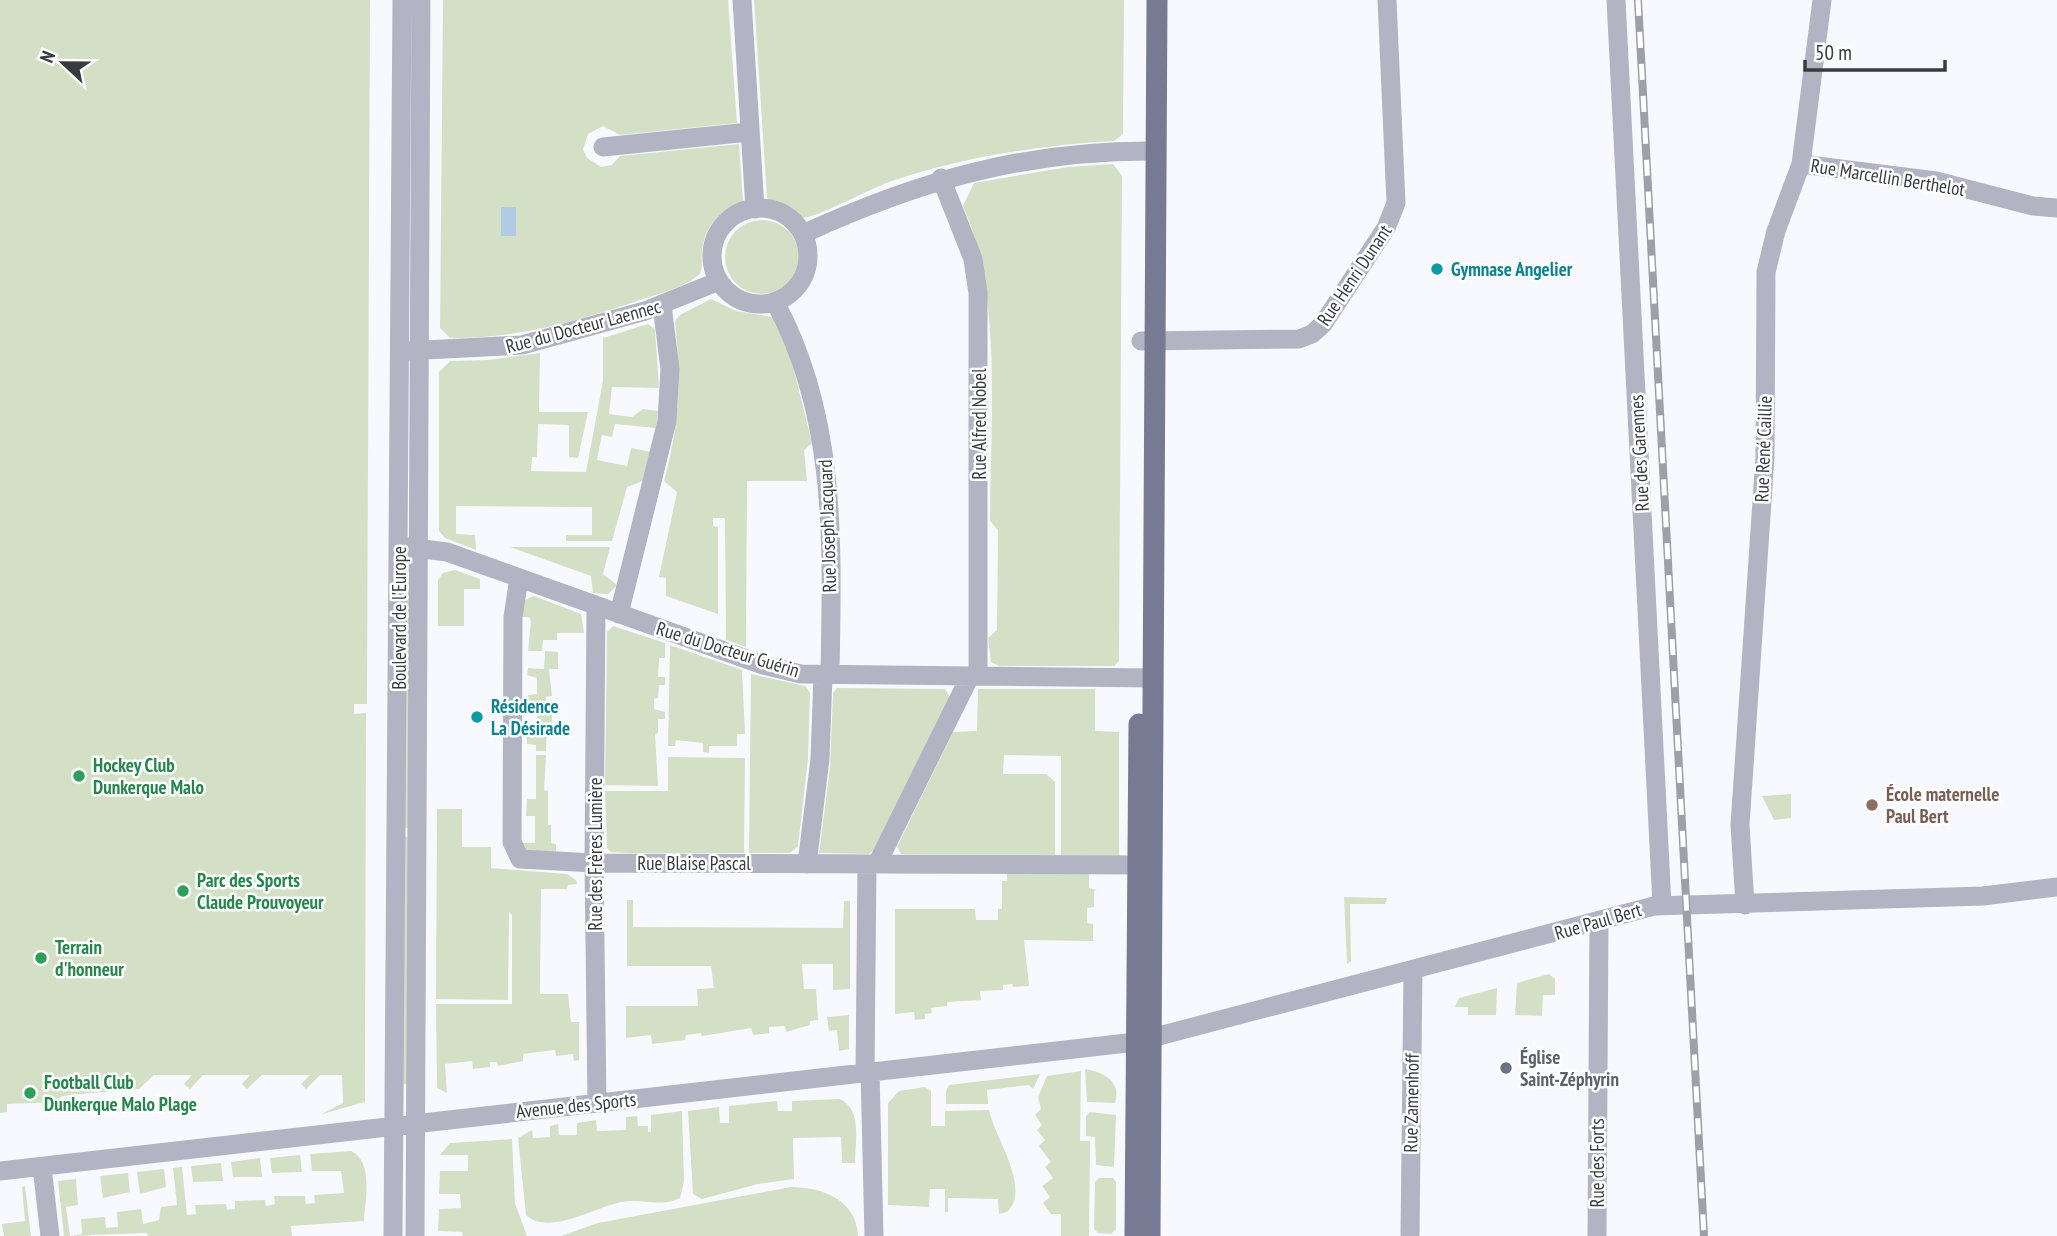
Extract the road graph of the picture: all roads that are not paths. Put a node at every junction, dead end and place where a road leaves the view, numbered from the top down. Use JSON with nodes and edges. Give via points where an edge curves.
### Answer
{"nodes":[{"id":1,"x":402,"y":0,"type":"edge"},
{"id":2,"x":421,"y":0,"type":"edge"},
{"id":3,"x":741,"y":0,"type":"edge"},
{"id":4,"x":1143,"y":0,"type":"edge"},
{"id":5,"x":1157,"y":0,"type":"edge"},
{"id":6,"x":1387,"y":0,"type":"edge"},
{"id":7,"x":1616,"y":0,"type":"edge"},
{"id":8,"x":1822,"y":0,"type":"edge"},
{"id":9,"x":749,"y":132,"type":"junction"},
{"id":10,"x":603,"y":147,"type":"dead end"},
{"id":11,"x":1149,"y":151,"type":"junction"},
{"id":12,"x":1801,"y":164,"type":"junction"},
{"id":13,"x":941,"y":178,"type":"junction"},
{"id":14,"x":2057,"y":208,"type":"edge"},
{"id":15,"x":755,"y":209,"type":"junction"},
{"id":16,"x":803,"y":234,"type":"junction"},
{"id":17,"x":719,"y":281,"type":"junction"},
{"id":18,"x":775,"y":302,"type":"junction"},
{"id":19,"x":662,"y":305,"type":"junction"},
{"id":20,"x":1148,"y":341,"type":"junction"},
{"id":21,"x":410,"y":351,"type":"junction"},
{"id":22,"x":408,"y":547,"type":"junction"},
{"id":23,"x":519,"y":578,"type":"junction"},
{"id":24,"x":596,"y":606,"type":"junction"},
{"id":25,"x":619,"y":614,"type":"junction"},
{"id":26,"x":826,"y":675,"type":"junction"},
{"id":27,"x":974,"y":676,"type":"junction"},
{"id":28,"x":1146,"y":678,"type":"junction"},
{"id":29,"x":594,"y":863,"type":"junction"},
{"id":30,"x":807,"y":864,"type":"junction"},
{"id":31,"x":872,"y":864,"type":"junction"},
{"id":32,"x":1145,"y":865,"type":"junction"},
{"id":33,"x":2057,"y":887,"type":"edge"},
{"id":34,"x":1662,"y":905,"type":"junction"},
{"id":35,"x":1745,"y":905,"type":"junction"},
{"id":36,"x":1599,"y":921,"type":"junction"},
{"id":37,"x":1413,"y":971,"type":"junction"},
{"id":38,"x":1144,"y":1040,"type":"junction"},
{"id":39,"x":868,"y":1072,"type":"junction"},
{"id":40,"x":597,"y":1102,"type":"junction"},
{"id":41,"x":415,"y":1123,"type":"junction"},
{"id":42,"x":395,"y":1126,"type":"junction"},
{"id":43,"x":43,"y":1167,"type":"junction"},
{"id":44,"x":0,"y":1171,"type":"edge"},
{"id":45,"x":50,"y":1236,"type":"edge"},
{"id":46,"x":393,"y":1236,"type":"edge"},
{"id":47,"x":415,"y":1236,"type":"edge"},
{"id":48,"x":874,"y":1236,"type":"edge"},
{"id":49,"x":1135,"y":1236,"type":"edge"},
{"id":50,"x":1150,"y":1236,"type":"edge"},
{"id":51,"x":1410,"y":1236,"type":"edge"},
{"id":52,"x":1597,"y":1236,"type":"edge"}],
"edges":[{"from":1,"to":21,"type":"street","name":"Boulevard de l'Europe"},
{"from":2,"to":21,"type":"street","name":"Boulevard de l'Europe"},
{"from":3,"to":9,"type":"street"},
{"from":4,"to":11,"type":"main road"},
{"from":5,"to":11,"type":"main road"},
{"from":6,"to":20,"type":"street","name":"Rue Henri Dunant","via":[[1396,203],[1387,228],[1327,317],[1312,334],[1299,339]]},
{"from":7,"to":34,"type":"street","name":"Rue des Garennes"},
{"from":8,"to":12,"type":"street","name":"Rue René Caillie"},
{"from":9,"to":10,"type":"street"},
{"from":9,"to":15,"type":"street"},
{"from":11,"to":13,"type":"street","via":[[1062,155]]},
{"from":11,"to":20,"type":"main road"},
{"from":12,"to":14,"type":"street","name":"Rue Marcellin Berthelot","via":[[1936,181]]},
{"from":12,"to":35,"type":"street","name":"Rue René Caillie","via":[[1766,272],[1765,457],[1740,825]]},
{"from":13,"to":16,"type":"street"},
{"from":13,"to":27,"type":"street","name":"Rue Alfred Nobel","via":[[969,248],[978,293]]},
{"from":15,"to":16,"type":"street","via":[[783,214]]},
{"from":15,"to":17,"type":"street","via":[[735,215],[717,235],[712,256]]},
{"from":16,"to":18,"type":"street","via":[[808,257],[805,274],[791,293]]},
{"from":17,"to":18,"type":"street","via":[[747,302]]},
{"from":17,"to":19,"type":"street","name":"Rue du Docteur Laennec"},
{"from":18,"to":26,"type":"street","name":"Rue Joseph Jacquard","via":[[807,372],[823,445],[831,530]]},
{"from":19,"to":21,"type":"street","name":"Rue du Docteur Laennec","via":[[522,345]]},
{"from":19,"to":25,"type":"street","via":[[670,369],[667,421]]},
{"from":20,"to":28,"type":"main road"},
{"from":21,"to":22,"type":"street","name":"Boulevard de l'Europe"},
{"from":22,"to":23,"type":"street","name":"Rue du Docteur Guérin","via":[[447,552]]},
{"from":22,"to":41,"type":"street","name":"Boulevard de l'Europe"},
{"from":22,"to":42,"type":"street","name":"Boulevard de l'Europe"},
{"from":23,"to":24,"type":"street","name":"Rue du Docteur Guérin"},
{"from":23,"to":29,"type":"street","name":"Rue Blaise Pascal","via":[[513,617],[513,850],[527,861]]},
{"from":24,"to":25,"type":"street","name":"Rue du Docteur Guérin"},
{"from":24,"to":29,"type":"street","name":"Rue des Frères Lumière"},
{"from":25,"to":26,"type":"street","name":"Rue du Docteur Guérin","via":[[772,667]]},
{"from":26,"to":27,"type":"street","name":"Rue du Docteur Guérin"},
{"from":26,"to":30,"type":"street","name":"Rue Joseph Jacquard"},
{"from":27,"to":28,"type":"street","name":"Rue du Docteur Guérin"},
{"from":27,"to":31,"type":"street"},
{"from":28,"to":32,"type":"main road"},
{"from":29,"to":30,"type":"street","name":"Rue Blaise Pascal"},
{"from":29,"to":40,"type":"street","name":"Rue des Frères Lumière"},
{"from":30,"to":31,"type":"street","name":"Rue Blaise Pascal"},
{"from":31,"to":32,"type":"street","name":"Rue Blaise Pascal"},
{"from":31,"to":39,"type":"street"},
{"from":32,"to":38,"type":"main road"},
{"from":33,"to":35,"type":"street","name":"Rue Paul Bert","via":[[1983,896]]},
{"from":34,"to":35,"type":"street","name":"Rue Paul Bert"},
{"from":34,"to":36,"type":"street","name":"Rue Paul Bert"},
{"from":36,"to":37,"type":"street","name":"Rue Paul Bert"},
{"from":36,"to":52,"type":"street","name":"Rue des Forts"},
{"from":37,"to":38,"type":"street","name":"Rue Paul Bert"},
{"from":37,"to":51,"type":"street","name":"Rue Zamenhoff"},
{"from":38,"to":39,"type":"street","name":"Avenue des Sports"},
{"from":38,"to":49,"type":"main road"},
{"from":38,"to":50,"type":"main road"},
{"from":39,"to":40,"type":"street","name":"Avenue des Sports"},
{"from":39,"to":48,"type":"street"},
{"from":40,"to":41,"type":"street","name":"Avenue des Sports"},
{"from":41,"to":42,"type":"street","name":"Avenue des Sports"},
{"from":41,"to":47,"type":"street","name":"Boulevard de l'Europe"},
{"from":42,"to":43,"type":"street","name":"Avenue des Sports"},
{"from":42,"to":46,"type":"street","name":"Boulevard de l'Europe"},
{"from":43,"to":44,"type":"street","name":"Avenue des Sports"},
{"from":43,"to":45,"type":"street"}]}
